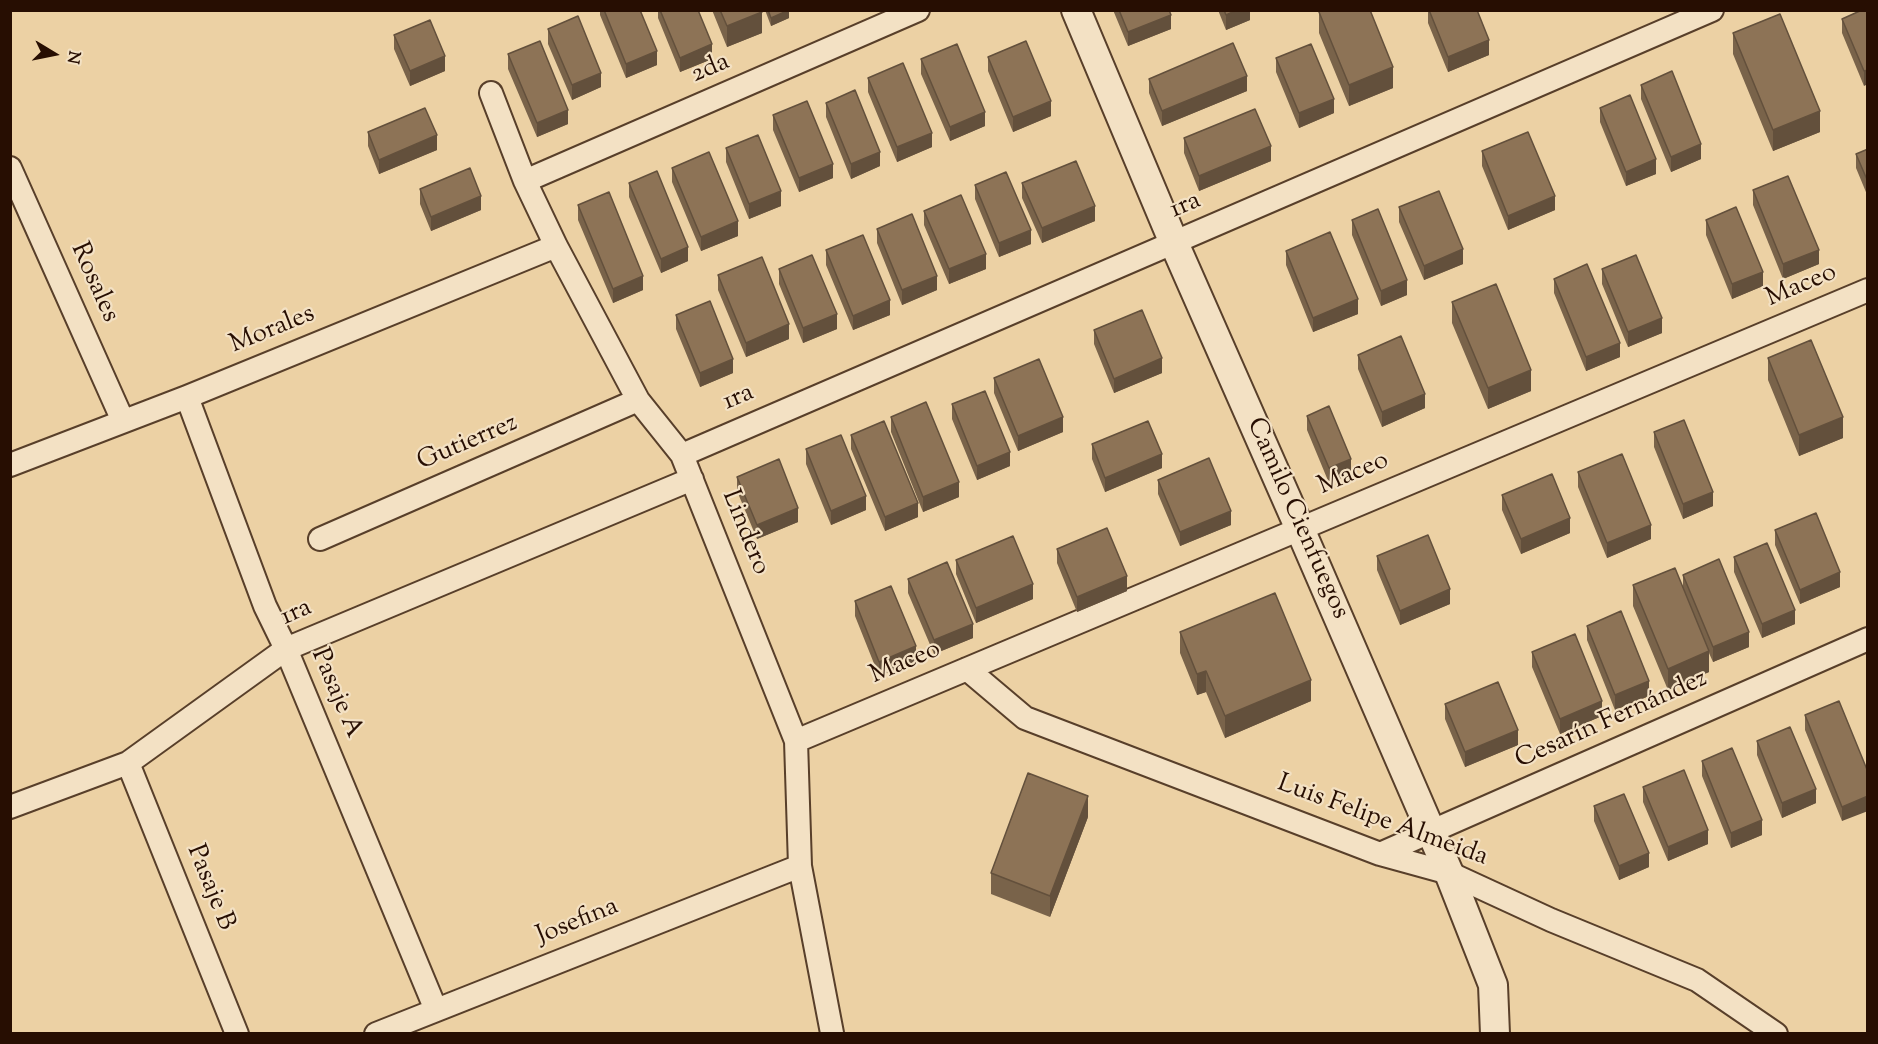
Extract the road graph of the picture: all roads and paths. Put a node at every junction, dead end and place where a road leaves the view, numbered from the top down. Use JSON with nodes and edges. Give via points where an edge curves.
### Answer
{"nodes":[{"id":1,"x":918,"y":10,"type":"edge"},
{"id":2,"x":1076,"y":10,"type":"edge"},
{"id":3,"x":1712,"y":10,"type":"edge"},
{"id":4,"x":491,"y":93,"type":"dead end"},
{"id":5,"x":10,"y":168,"type":"edge"},
{"id":6,"x":525,"y":181,"type":"junction"},
{"id":7,"x":1174,"y":243,"type":"junction"},
{"id":8,"x":555,"y":246,"type":"junction"},
{"id":9,"x":1868,"y":290,"type":"edge"},
{"id":10,"x":187,"y":397,"type":"junction"},
{"id":11,"x":638,"y":400,"type":"junction"},
{"id":12,"x":123,"y":421,"type":"junction"},
{"id":13,"x":682,"y":455,"type":"junction"},
{"id":14,"x":10,"y":465,"type":"edge"},
{"id":15,"x":692,"y":479,"type":"junction"},
{"id":16,"x":1300,"y":529,"type":"junction"},
{"id":17,"x":320,"y":538,"type":"dead end"},
{"id":18,"x":1868,"y":639,"type":"edge"},
{"id":19,"x":286,"y":649,"type":"junction"},
{"id":20,"x":967,"y":669,"type":"junction"},
{"id":21,"x":796,"y":741,"type":"junction"},
{"id":22,"x":128,"y":763,"type":"junction"},
{"id":23,"x":10,"y":807,"type":"edge"},
{"id":24,"x":1432,"y":832,"type":"junction"},
{"id":25,"x":1380,"y":855,"type":"junction"},
{"id":26,"x":800,"y":866,"type":"junction"},
{"id":27,"x":1449,"y":873,"type":"junction"},
{"id":28,"x":436,"y":1010,"type":"junction"},
{"id":29,"x":832,"y":1033,"type":"edge"},
{"id":30,"x":237,"y":1034,"type":"edge"},
{"id":31,"x":376,"y":1034,"type":"edge"},
{"id":32,"x":1495,"y":1034,"type":"edge"},
{"id":33,"x":1776,"y":1034,"type":"edge"}],
"edges":[{"from":1,"to":6,"type":"street","name":"2da"},
{"from":2,"to":7,"type":"street","name":"Camilo Cienfuegos"},
{"from":3,"to":7,"type":"street","name":"1ra"},
{"from":4,"to":6,"type":"street","name":"Lindero"},
{"from":5,"to":12,"type":"street","name":"Rosales"},
{"from":6,"to":8,"type":"street","name":"Lindero"},
{"from":7,"to":13,"type":"street","name":"1ra"},
{"from":7,"to":16,"type":"street","name":"Camilo Cienfuegos"},
{"from":8,"to":10,"type":"street","name":"Morales"},
{"from":8,"to":11,"type":"street","name":"Lindero"},
{"from":9,"to":16,"type":"street","name":"Maceo"},
{"from":10,"to":12,"type":"street","name":"Morales"},
{"from":10,"to":19,"type":"street","name":"Pasaje A","via":[[260,595]]},
{"from":11,"to":13,"type":"street","name":"Lindero"},
{"from":11,"to":17,"type":"street","name":"Gutierrez"},
{"from":12,"to":14,"type":"street","name":"Morales"},
{"from":13,"to":15,"type":"street","name":"Lindero"},
{"from":15,"to":19,"type":"street","name":"1ra"},
{"from":15,"to":21,"type":"street","name":"Lindero"},
{"from":16,"to":20,"type":"street","name":"Maceo"},
{"from":16,"to":24,"type":"street","name":"Camilo Cienfuegos"},
{"from":18,"to":24,"type":"street","name":"Cesarín Fernández"},
{"from":19,"to":22,"type":"street","name":"1ra"},
{"from":19,"to":28,"type":"street","name":"Pasaje A"},
{"from":20,"to":21,"type":"street","name":"Maceo"},
{"from":20,"to":25,"type":"street","name":"Luis Felipe Almeida","via":[[1025,718]]},
{"from":21,"to":26,"type":"street","name":"Lindero"},
{"from":22,"to":23,"type":"street","name":"1ra"},
{"from":22,"to":30,"type":"street","name":"Pasaje B"},
{"from":24,"to":25,"type":"street","name":"Cesarín Fernández"},
{"from":24,"to":27,"type":"street","name":"Camilo Cienfuegos"},
{"from":25,"to":27,"type":"street","name":"Luis Felipe Almeida"},
{"from":26,"to":28,"type":"street","name":"Josefina"},
{"from":26,"to":29,"type":"street","name":"Lindero"},
{"from":27,"to":32,"type":"street","name":"Camilo Cienfuegos","via":[[1493,985]]},
{"from":27,"to":33,"type":"street","name":"Luis Felipe Almeida","via":[[1697,980]]},
{"from":28,"to":31,"type":"street","name":"Josefina"}]}
